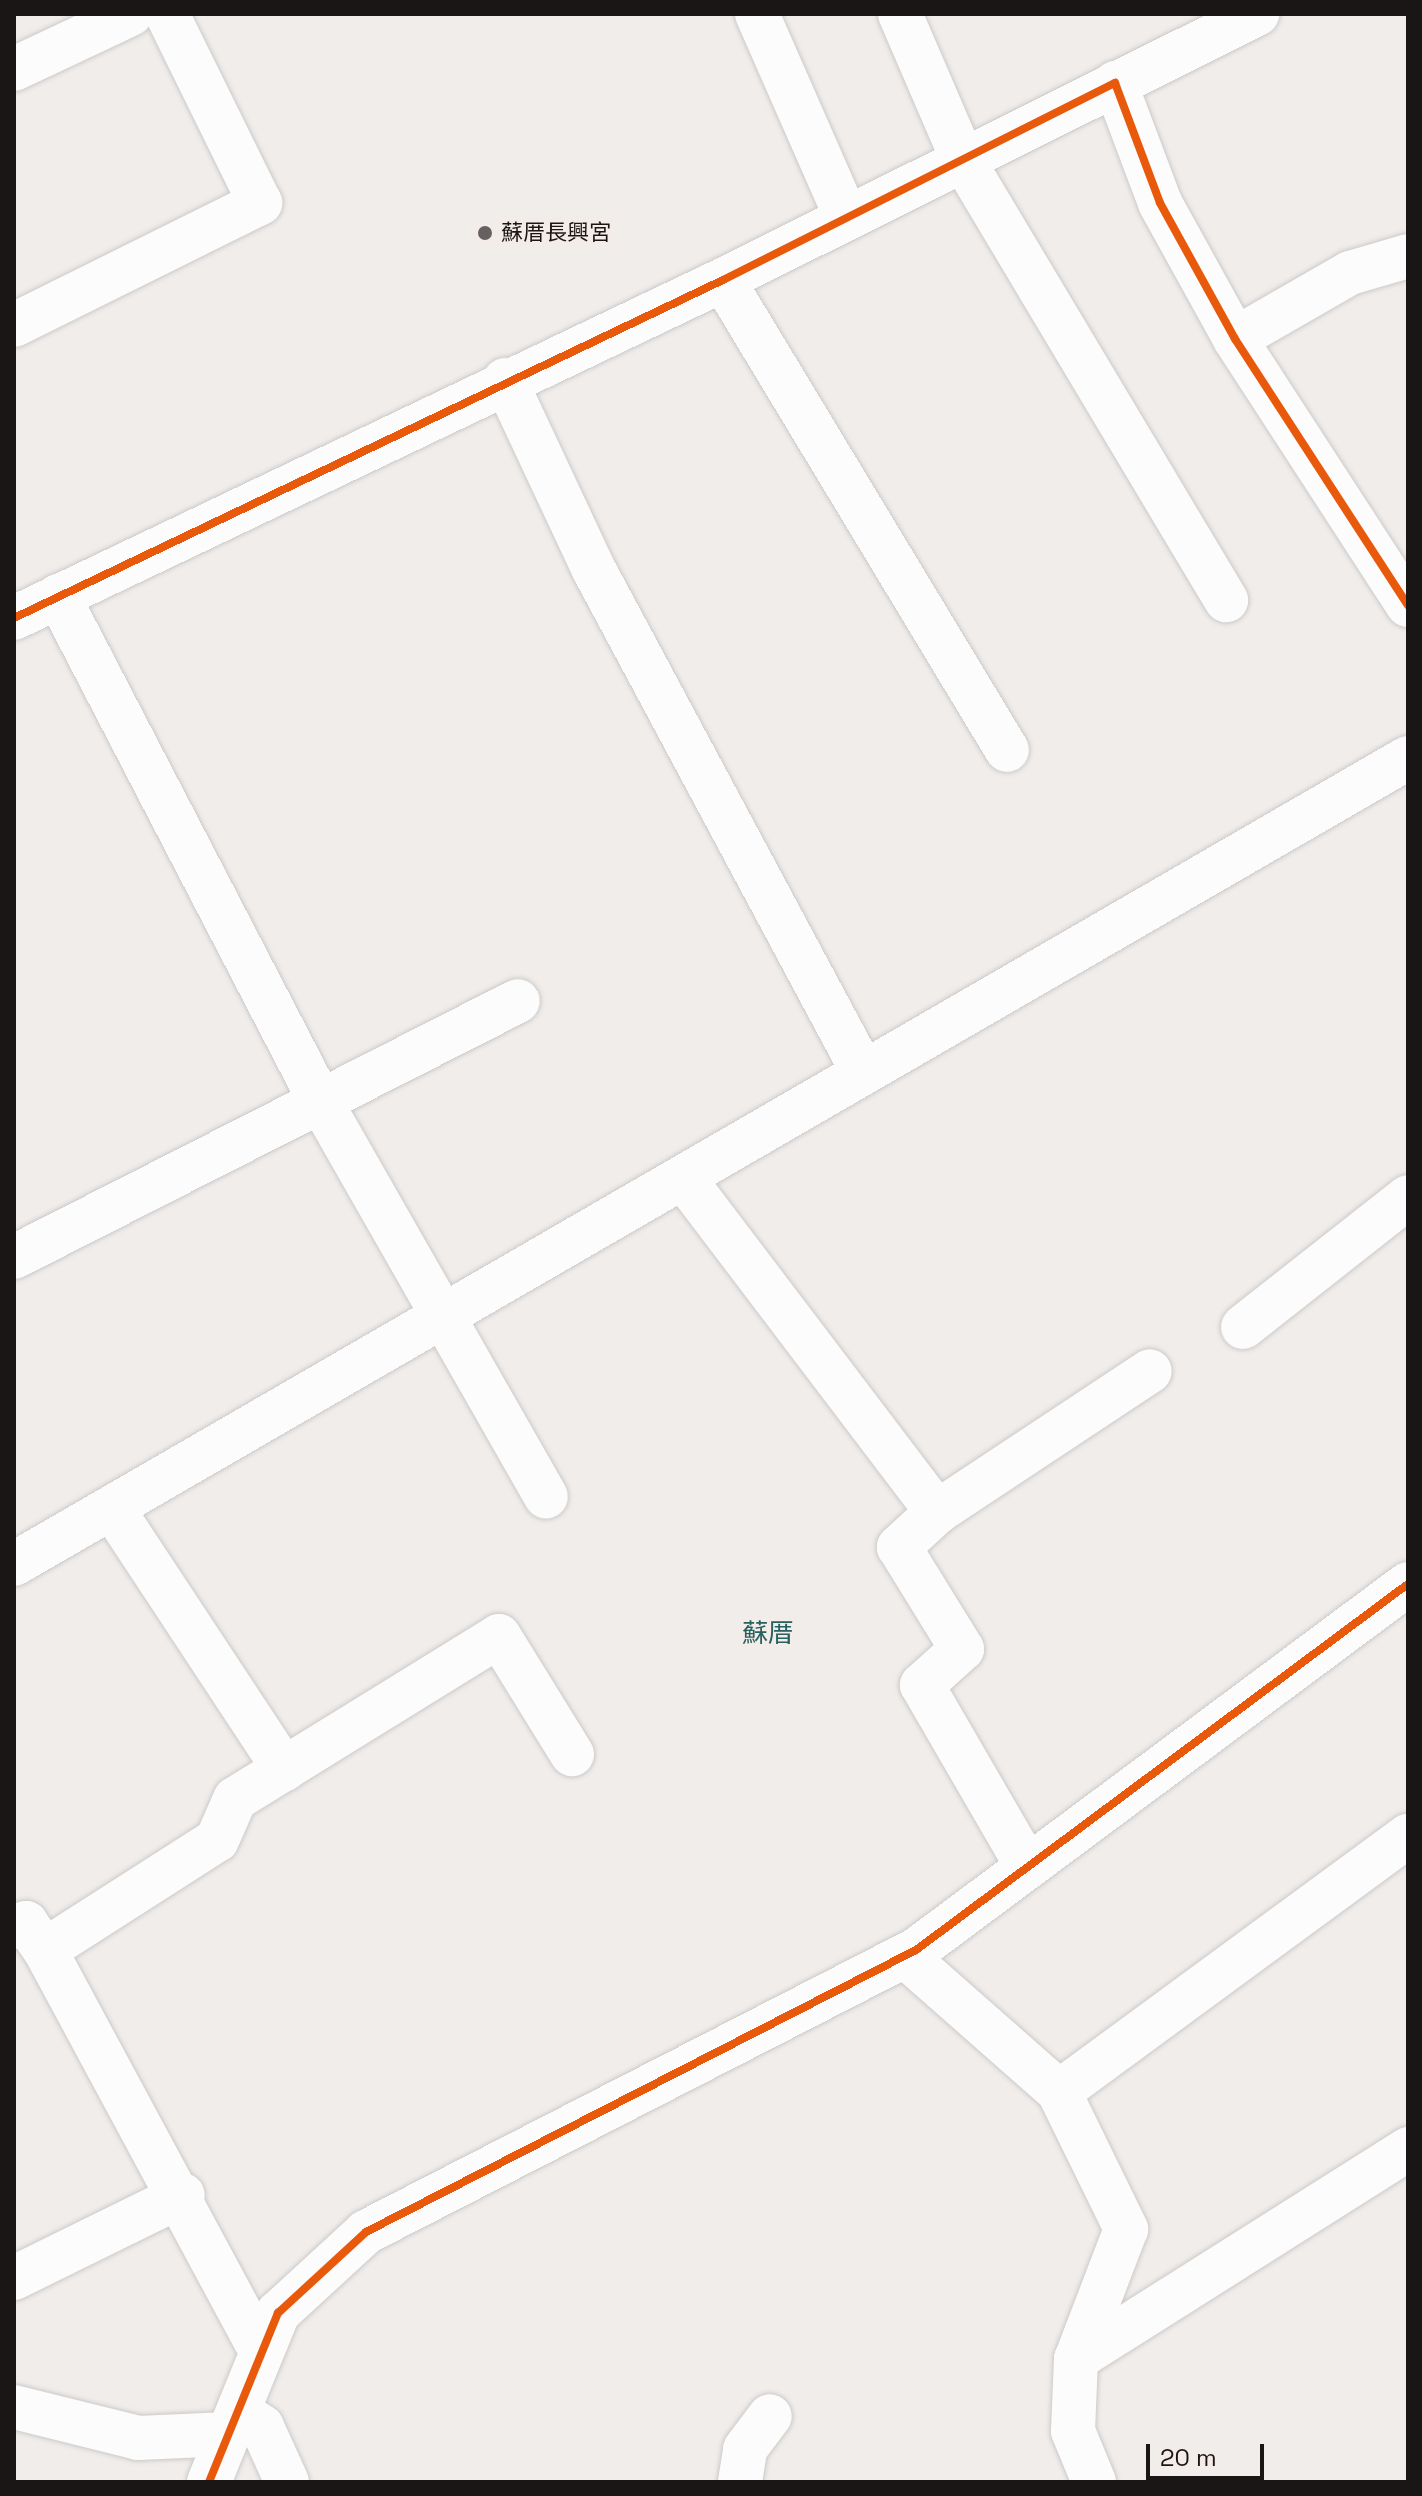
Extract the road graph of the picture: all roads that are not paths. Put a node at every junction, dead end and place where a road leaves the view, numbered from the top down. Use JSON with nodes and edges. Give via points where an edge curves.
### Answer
{"nodes":[{"id":1,"x":131,"y":14,"type":"edge"},
{"id":2,"x":167,"y":14,"type":"edge"},
{"id":3,"x":757,"y":14,"type":"edge"},
{"id":4,"x":900,"y":14,"type":"edge"},
{"id":5,"x":1257,"y":14,"type":"edge"},
{"id":6,"x":1215,"y":24,"type":"edge"},
{"id":7,"x":14,"y":69,"type":"edge"},
{"id":8,"x":1115,"y":83,"type":"junction"},
{"id":9,"x":963,"y":160,"type":"junction"},
{"id":10,"x":846,"y":217,"type":"junction"},
{"id":11,"x":1408,"y":256,"type":"edge"},
{"id":12,"x":723,"y":280,"type":"junction"},
{"id":13,"x":14,"y":325,"type":"edge"},
{"id":14,"x":1235,"y":339,"type":"junction"},
{"id":15,"x":505,"y":380,"type":"junction"},
{"id":16,"x":58,"y":596,"type":"junction"},
{"id":17,"x":1226,"y":600,"type":"dead end"},
{"id":18,"x":1408,"y":605,"type":"edge"},
{"id":19,"x":14,"y":618,"type":"edge"},
{"id":20,"x":1007,"y":750,"type":"dead end"},
{"id":21,"x":1408,"y":758,"type":"edge"},
{"id":22,"x":518,"y":1001,"type":"dead end"},
{"id":23,"x":863,"y":1072,"type":"junction"},
{"id":24,"x":318,"y":1097,"type":"junction"},
{"id":25,"x":685,"y":1180,"type":"junction"},
{"id":26,"x":1408,"y":1197,"type":"edge"},
{"id":27,"x":14,"y":1257,"type":"edge"},
{"id":28,"x":443,"y":1318,"type":"junction"},
{"id":29,"x":1243,"y":1327,"type":"dead end"},
{"id":30,"x":1150,"y":1371,"type":"dead end"},
{"id":31,"x":546,"y":1496,"type":"dead end"},
{"id":32,"x":112,"y":1508,"type":"junction"},
{"id":33,"x":937,"y":1512,"type":"junction"},
{"id":34,"x":17,"y":1556,"type":"edge"},
{"id":35,"x":1408,"y":1584,"type":"edge"},
{"id":36,"x":572,"y":1754,"type":"dead end"},
{"id":37,"x":284,"y":1769,"type":"junction"},
{"id":38,"x":1408,"y":1836,"type":"edge"},
{"id":39,"x":1027,"y":1866,"type":"junction"},
{"id":40,"x":30,"y":1938,"type":"edge"},
{"id":41,"x":905,"y":1956,"type":"junction"},
{"id":42,"x":1059,"y":2092,"type":"junction"},
{"id":43,"x":1408,"y":2149,"type":"edge"},
{"id":44,"x":183,"y":2195,"type":"junction"},
{"id":45,"x":14,"y":2278,"type":"edge"},
{"id":46,"x":261,"y":2351,"type":"junction"},
{"id":47,"x":1076,"y":2359,"type":"junction"},
{"id":48,"x":14,"y":2407,"type":"edge"},
{"id":49,"x":770,"y":2416,"type":"dead end"},
{"id":50,"x":234,"y":2424,"type":"junction"},
{"id":51,"x":209,"y":2482,"type":"edge"},
{"id":52,"x":287,"y":2482,"type":"edge"},
{"id":53,"x":740,"y":2482,"type":"edge"},
{"id":54,"x":1094,"y":2482,"type":"edge"}],
"edges":[{"from":1,"to":7,"type":"street"},
{"from":2,"to":13,"type":"street","via":[[260,203]]},
{"from":3,"to":10,"type":"street"},
{"from":4,"to":9,"type":"street"},
{"from":5,"to":6,"type":"street"},
{"from":6,"to":8,"type":"street"},
{"from":8,"to":9,"type":"street"},
{"from":8,"to":14,"type":"street","via":[[1160,203]]},
{"from":9,"to":10,"type":"street"},
{"from":9,"to":17,"type":"street"},
{"from":10,"to":12,"type":"street"},
{"from":11,"to":14,"type":"street","via":[[1350,273]]},
{"from":12,"to":15,"type":"street"},
{"from":12,"to":20,"type":"street"},
{"from":14,"to":18,"type":"street"},
{"from":15,"to":16,"type":"street"},
{"from":15,"to":23,"type":"street","via":[[593,568]]},
{"from":16,"to":19,"type":"street"},
{"from":16,"to":24,"type":"street"},
{"from":21,"to":23,"type":"street"},
{"from":22,"to":24,"type":"street"},
{"from":23,"to":25,"type":"street"},
{"from":24,"to":27,"type":"street"},
{"from":24,"to":28,"type":"street"},
{"from":25,"to":28,"type":"street"},
{"from":25,"to":33,"type":"street"},
{"from":26,"to":29,"type":"street"},
{"from":28,"to":31,"type":"street"},
{"from":28,"to":32,"type":"street"},
{"from":30,"to":33,"type":"street"},
{"from":32,"to":34,"type":"street"},
{"from":32,"to":37,"type":"street"},
{"from":33,"to":39,"type":"street","via":[[899,1547],[962,1649],[922,1685]]},
{"from":35,"to":39,"type":"street"},
{"from":36,"to":37,"type":"street","via":[[499,1636]]},
{"from":37,"to":40,"type":"street","via":[[235,1799],[217,1840]]},
{"from":38,"to":42,"type":"street"},
{"from":39,"to":41,"type":"street"},
{"from":40,"to":44,"type":"street"},
{"from":41,"to":42,"type":"street"},
{"from":41,"to":46,"type":"street","via":[[366,2232],[278,2313]]},
{"from":42,"to":47,"type":"street","via":[[1126,2229]]},
{"from":43,"to":47,"type":"street"},
{"from":44,"to":45,"type":"street"},
{"from":44,"to":46,"type":"street"},
{"from":46,"to":50,"type":"street"},
{"from":47,"to":54,"type":"street","via":[[1073,2431]]},
{"from":48,"to":50,"type":"street","via":[[138,2438]]},
{"from":49,"to":53,"type":"street","via":[[745,2449]]},
{"from":50,"to":51,"type":"street"},
{"from":50,"to":52,"type":"street","via":[[262,2427]]}]}
